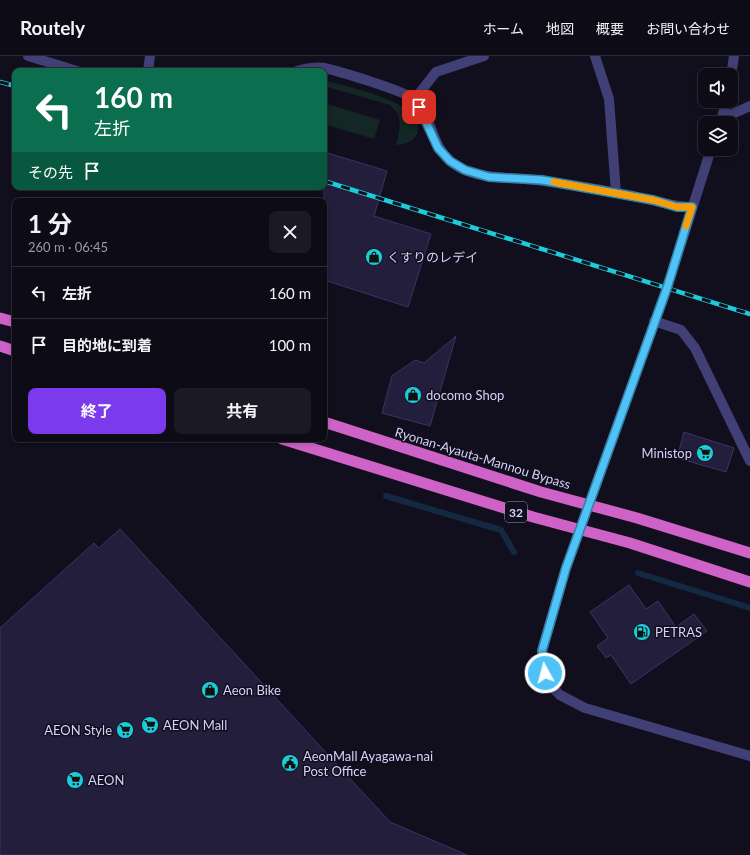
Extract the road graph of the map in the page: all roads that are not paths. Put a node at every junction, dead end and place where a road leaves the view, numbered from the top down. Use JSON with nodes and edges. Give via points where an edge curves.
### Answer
{"nodes":[{"id":1,"x":28,"y":56,"type":"edge"},
{"id":2,"x":150,"y":56,"type":"edge"},
{"id":3,"x":484,"y":56,"type":"edge"},
{"id":4,"x":595,"y":56,"type":"edge"},
{"id":5,"x":734,"y":56,"type":"edge"},
{"id":6,"x":67,"y":68,"type":"edge"},
{"id":7,"x":148,"y":68,"type":"edge"},
{"id":8,"x":306,"y":68,"type":"edge"},
{"id":9,"x":324,"y":68,"type":"edge"},
{"id":10,"x":732,"y":68,"type":"edge"},
{"id":11,"x":327,"y":69,"type":"edge"},
{"id":12,"x":414,"y":100,"type":"junction"},
{"id":13,"x":750,"y":106,"type":"edge"},
{"id":14,"x":730,"y":116,"type":"edge"},
{"id":15,"x":709,"y":156,"type":"edge"},
{"id":16,"x":616,"y":193,"type":"junction"},
{"id":17,"x":692,"y":207,"type":"junction"},
{"id":18,"x":0,"y":318,"type":"edge"},
{"id":19,"x":12,"y":321,"type":"edge"},
{"id":20,"x":654,"y":321,"type":"junction"},
{"id":21,"x":0,"y":346,"type":"edge"},
{"id":22,"x":12,"y":350,"type":"edge"},
{"id":23,"x":327,"y":423,"type":"edge"},
{"id":24,"x":292,"y":442,"type":"edge"},
{"id":25,"x":750,"y":461,"type":"edge"},
{"id":26,"x":588,"y":505,"type":"junction"},
{"id":27,"x":580,"y":529,"type":"junction"},
{"id":28,"x":750,"y":553,"type":"edge"},
{"id":29,"x":750,"y":582,"type":"edge"},
{"id":30,"x":750,"y":756,"type":"edge"}],
"edges":[{"from":1,"to":6,"type":"street"},
{"from":2,"to":7,"type":"street"},
{"from":3,"to":12,"type":"street","via":[[436,72]]},
{"from":4,"to":16,"type":"street","via":[[609,99]]},
{"from":5,"to":10,"type":"street"},
{"from":8,"to":9,"type":"street"},
{"from":11,"to":12,"type":"street","via":[[398,90]]},
{"from":12,"to":16,"type":"street","via":[[424,114],[438,148],[450,161],[465,170],[489,177],[542,180]]},
{"from":13,"to":14,"type":"street"},
{"from":15,"to":17,"type":"street"},
{"from":16,"to":17,"type":"street","via":[[677,207]]},
{"from":17,"to":20,"type":"street"},
{"from":18,"to":19,"type":"highway"},
{"from":20,"to":25,"type":"street","via":[[681,330],[695,348]]},
{"from":20,"to":26,"type":"street"},
{"from":21,"to":22,"type":"highway"},
{"from":23,"to":26,"type":"highway","name":"Ryonan-Ayauta-Mannou Bypass","number":"32"},
{"from":24,"to":27,"type":"highway","number":"32","via":[[525,515]]},
{"from":26,"to":27,"type":"street"},
{"from":26,"to":28,"type":"highway","name":"Ryonan-Ayauta-Mannou Bypass","number":"32"},
{"from":27,"to":29,"type":"highway","number":"32"},
{"from":27,"to":30,"type":"street","via":[[542,651],[545,673],[550,685],[560,695],[585,708]]}]}
